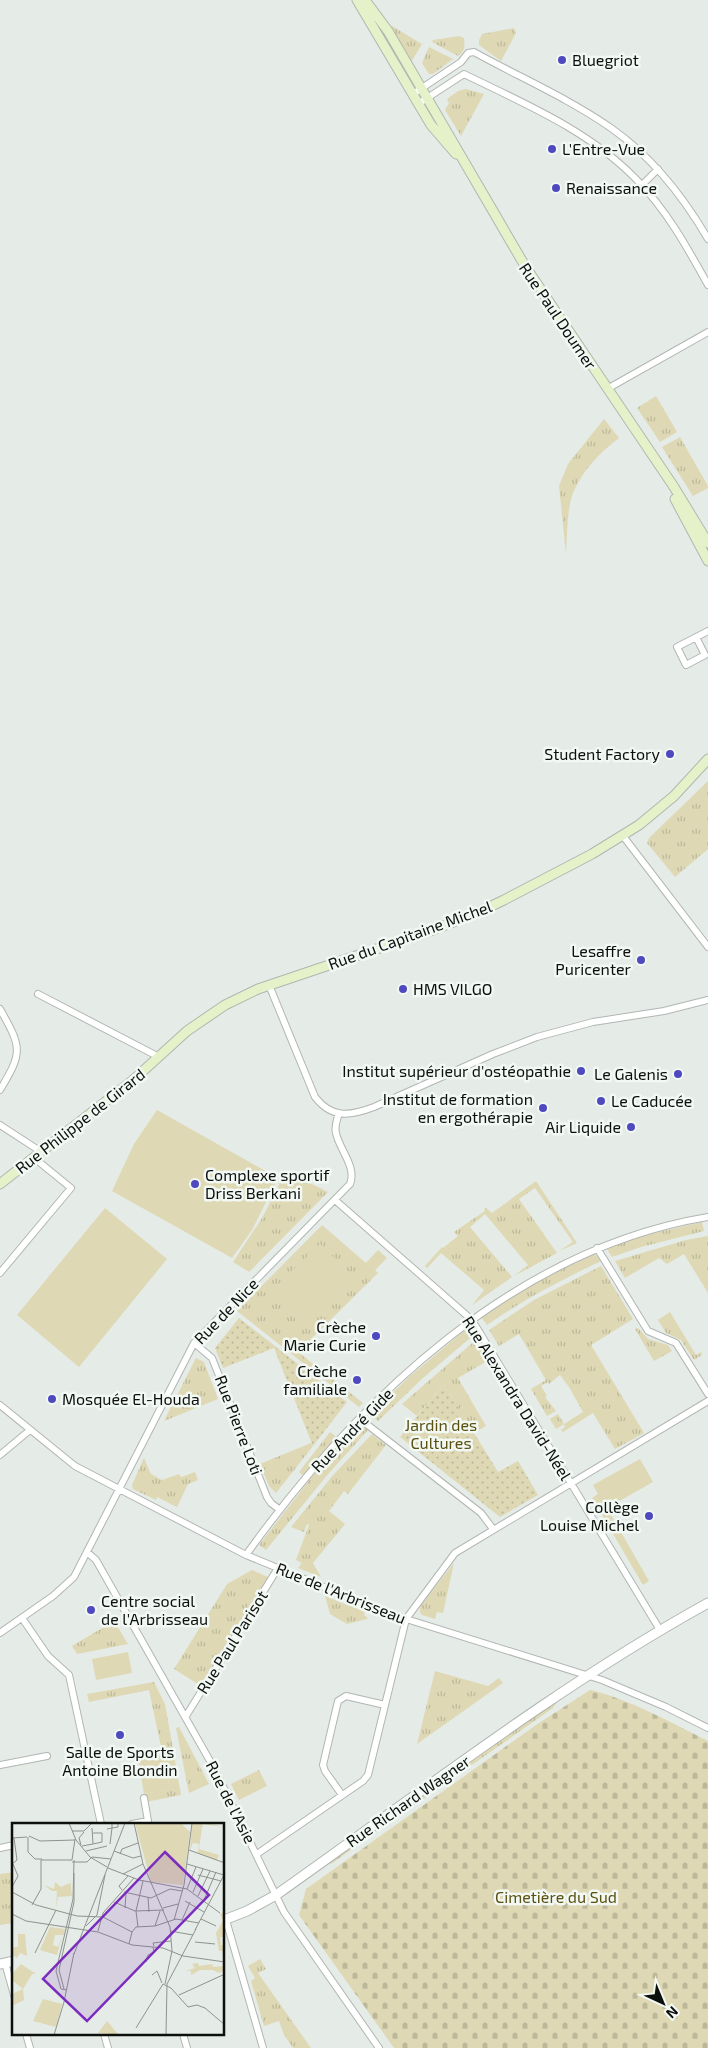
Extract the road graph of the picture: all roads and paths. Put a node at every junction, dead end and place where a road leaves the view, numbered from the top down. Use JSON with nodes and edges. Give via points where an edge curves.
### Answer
{"nodes":[{"id":1,"x":357,"y":0,"type":"edge"},
{"id":2,"x":365,"y":0,"type":"edge"},
{"id":3,"x":422,"y":89,"type":"junction"},
{"id":4,"x":413,"y":94,"type":"junction"},
{"id":5,"x":428,"y":98,"type":"junction"},
{"id":6,"x":418,"y":104,"type":"junction"},
{"id":7,"x":658,"y":169,"type":"junction"},
{"id":8,"x":471,"y":174,"type":"junction"},
{"id":9,"x":642,"y":185,"type":"junction"},
{"id":10,"x":708,"y":239,"type":"edge"},
{"id":11,"x":708,"y":285,"type":"edge"},
{"id":12,"x":708,"y":332,"type":"edge"},
{"id":13,"x":607,"y":388,"type":"junction"},
{"id":14,"x":651,"y":455,"type":"junction"},
{"id":15,"x":708,"y":543,"type":"edge"},
{"id":16,"x":708,"y":561,"type":"edge"},
{"id":17,"x":708,"y":631,"type":"edge"},
{"id":18,"x":696,"y":637,"type":"junction"},
{"id":19,"x":706,"y":762,"type":"edge"},
{"id":20,"x":623,"y":836,"type":"junction"},
{"id":21,"x":708,"y":947,"type":"edge"},
{"id":22,"x":269,"y":985,"type":"junction"},
{"id":23,"x":38,"y":994,"type":"dead end"},
{"id":24,"x":708,"y":1000,"type":"edge"},
{"id":25,"x":0,"y":1009,"type":"edge"},
{"id":26,"x":159,"y":1057,"type":"junction"},
{"id":27,"x":0,"y":1090,"type":"edge"},
{"id":28,"x":339,"y":1113,"type":"junction"},
{"id":29,"x":0,"y":1125,"type":"edge"},
{"id":30,"x":37,"y":1154,"type":"junction"},
{"id":31,"x":0,"y":1184,"type":"edge"},
{"id":32,"x":335,"y":1200,"type":"junction"},
{"id":33,"x":708,"y":1216,"type":"edge"},
{"id":34,"x":597,"y":1248,"type":"junction"},
{"id":35,"x":0,"y":1273,"type":"edge"},
{"id":36,"x":472,"y":1320,"type":"junction"},
{"id":37,"x":194,"y":1343,"type":"junction"},
{"id":38,"x":708,"y":1394,"type":"edge"},
{"id":39,"x":708,"y":1401,"type":"edge"},
{"id":40,"x":0,"y":1405,"type":"edge"},
{"id":41,"x":360,"y":1419,"type":"junction"},
{"id":42,"x":30,"y":1430,"type":"junction"},
{"id":43,"x":0,"y":1455,"type":"edge"},
{"id":44,"x":570,"y":1483,"type":"junction"},
{"id":45,"x":119,"y":1489,"type":"junction"},
{"id":46,"x":280,"y":1510,"type":"junction"},
{"id":47,"x":494,"y":1529,"type":"junction"},
{"id":48,"x":87,"y":1552,"type":"junction"},
{"id":49,"x":246,"y":1555,"type":"junction"},
{"id":50,"x":278,"y":1568,"type":"junction"},
{"id":51,"x":708,"y":1603,"type":"edge"},
{"id":52,"x":22,"y":1618,"type":"junction"},
{"id":53,"x":406,"y":1619,"type":"junction"},
{"id":54,"x":660,"y":1630,"type":"junction"},
{"id":55,"x":0,"y":1633,"type":"edge"},
{"id":56,"x":588,"y":1676,"type":"junction"},
{"id":57,"x":385,"y":1704,"type":"junction"},
{"id":58,"x":186,"y":1716,"type":"junction"},
{"id":59,"x":708,"y":1728,"type":"edge"},
{"id":60,"x":47,"y":1756,"type":"dead end"},
{"id":61,"x":0,"y":1765,"type":"edge"},
{"id":62,"x":342,"y":1795,"type":"junction"},
{"id":63,"x":144,"y":1798,"type":"dead end"},
{"id":64,"x":101,"y":1823,"type":"edge"},
{"id":65,"x":137,"y":1823,"type":"edge"},
{"id":66,"x":257,"y":1854,"type":"junction"},
{"id":67,"x":276,"y":1895,"type":"junction"},
{"id":68,"x":225,"y":1920,"type":"edge"},
{"id":69,"x":6,"y":1963,"type":"edge"},
{"id":70,"x":12,"y":1987,"type":"edge"},
{"id":71,"x":263,"y":2048,"type":"edge"},
{"id":72,"x":379,"y":2048,"type":"edge"}],
"edges":[{"from":1,"to":4,"type":"main road","name":"Rue Paul Doumer"},
{"from":2,"to":3,"type":"main road","name":"Rue Paul Doumer","via":[[388,31]]},
{"from":3,"to":4,"type":"street"},
{"from":3,"to":5,"type":"main road","name":"Rue Paul Doumer"},
{"from":3,"to":7,"type":"street","via":[[462,62],[468,53],[474,52],[601,122]]},
{"from":4,"to":6,"type":"main road","name":"Rue Paul Doumer"},
{"from":5,"to":6,"type":"street"},
{"from":5,"to":8,"type":"main road","name":"Rue Paul Doumer"},
{"from":5,"to":9,"type":"street","via":[[464,74],[578,134],[609,154]]},
{"from":6,"to":8,"type":"main road","name":"Rue Paul Doumer"},
{"from":7,"to":9,"type":"street"},
{"from":7,"to":10,"type":"street","via":[[684,201]]},
{"from":8,"to":13,"type":"main road","name":"Rue Paul Doumer","via":[[532,278]]},
{"from":9,"to":11,"type":"street","via":[[672,223]]},
{"from":12,"to":13,"type":"street"},
{"from":13,"to":14,"type":"main road","name":"Rue Paul Doumer"},
{"from":14,"to":15,"type":"main road","name":"Rue Paul Doumer"},
{"from":14,"to":16,"type":"main road","name":"Rue Paul Doumer"},
{"from":17,"to":18,"type":"street"},
{"from":18,"to":18,"type":"street","via":[[677,647],[686,665],[706,654]]},
{"from":19,"to":20,"type":"main road","name":"Rue du Capitaine Michel","via":[[665,804]]},
{"from":20,"to":21,"type":"street"},
{"from":20,"to":22,"type":"main road","name":"Rue du Capitaine Michel","via":[[479,912]]},
{"from":22,"to":26,"type":"main road","name":"Rue du Capitaine Michel","via":[[211,1013]]},
{"from":22,"to":28,"type":"street","via":[[311,1091],[325,1108]]},
{"from":23,"to":26,"type":"street"},
{"from":24,"to":28,"type":"street","via":[[543,1035],[374,1107],[351,1114]]},
{"from":25,"to":27,"type":"street","via":[[18,1047],[16,1062]]},
{"from":26,"to":30,"type":"main road","name":"Rue Philippe de Girard"},
{"from":28,"to":32,"type":"street","name":"Rue de Nice","via":[[336,1133],[352,1178]]},
{"from":29,"to":30,"type":"street"},
{"from":30,"to":31,"type":"main road","name":"Rue Philippe de Girard"},
{"from":30,"to":35,"type":"street","via":[[71,1188]]},
{"from":32,"to":36,"type":"street","name":"Rue Alexandra David-Néel"},
{"from":32,"to":37,"type":"street","name":"Rue de Nice"},
{"from":33,"to":34,"type":"street","name":"Rue André Gide","via":[[656,1228]]},
{"from":34,"to":36,"type":"street","name":"Rue André Gide","via":[[534,1278]]},
{"from":34,"to":38,"type":"street","via":[[648,1331],[676,1343]]},
{"from":36,"to":41,"type":"street","name":"Rue André Gide","via":[[407,1373]]},
{"from":36,"to":44,"type":"street","name":"Rue Alexandra David-Néel"},
{"from":37,"to":45,"type":"street","name":"Rue de Nice"},
{"from":37,"to":46,"type":"street","name":"Rue Pierre Loti","via":[[212,1358],[267,1497]]},
{"from":39,"to":44,"type":"street"},
{"from":40,"to":42,"type":"street","name":"Rue de l'Arbrisseau"},
{"from":41,"to":46,"type":"street","name":"Rue André Gide"},
{"from":41,"to":47,"type":"street","via":[[482,1512]]},
{"from":42,"to":43,"type":"street"},
{"from":42,"to":45,"type":"street","name":"Rue de l'Arbrisseau","via":[[75,1466]]},
{"from":44,"to":47,"type":"street"},
{"from":44,"to":54,"type":"street","name":"Rue Alexandra David-Néel"},
{"from":45,"to":48,"type":"street","name":"Rue de Nice"},
{"from":45,"to":49,"type":"street","name":"Rue de l'Arbrisseau"},
{"from":46,"to":49,"type":"street","name":"Rue André Gide"},
{"from":47,"to":53,"type":"street","via":[[455,1553]]},
{"from":48,"to":52,"type":"street","name":"Rue de Nice","via":[[68,1584]]},
{"from":48,"to":58,"type":"street","name":"Rue de l'Asie","via":[[96,1560]]},
{"from":49,"to":50,"type":"street","name":"Rue de l'Arbrisseau"},
{"from":50,"to":53,"type":"street","name":"Rue de l'Arbrisseau"},
{"from":50,"to":58,"type":"street","name":"Rue Paul Parisot"},
{"from":51,"to":54,"type":"street","name":"Rue Richard Wagner"},
{"from":52,"to":55,"type":"street","name":"Rue de Nice"},
{"from":52,"to":64,"type":"street","via":[[48,1656],[69,1675]]},
{"from":53,"to":56,"type":"street","name":"Rue de l'Arbrisseau"},
{"from":53,"to":57,"type":"street"},
{"from":54,"to":56,"type":"street","name":"Rue Richard Wagner"},
{"from":56,"to":59,"type":"street","name":"Rue de l'Arbrisseau","via":[[639,1694]]},
{"from":56,"to":67,"type":"street","name":"Rue Richard Wagner"},
{"from":57,"to":62,"type":"street","via":[[368,1775]]},
{"from":57,"to":62,"type":"street","via":[[346,1696],[338,1701],[323,1765]]},
{"from":58,"to":66,"type":"street","name":"Rue de l'Asie"},
{"from":60,"to":61,"type":"street"},
{"from":62,"to":66,"type":"street"},
{"from":63,"to":65,"type":"street","via":[[148,1821]]},
{"from":66,"to":67,"type":"street","name":"Rue de l'Asie"},
{"from":67,"to":68,"type":"street","name":"Rue Richard Wagner"},
{"from":67,"to":72,"type":"street","name":"Rue de l'Asie","via":[[288,1919]]},
{"from":68,"to":71,"type":"street"},
{"from":69,"to":70,"type":"street"}]}
